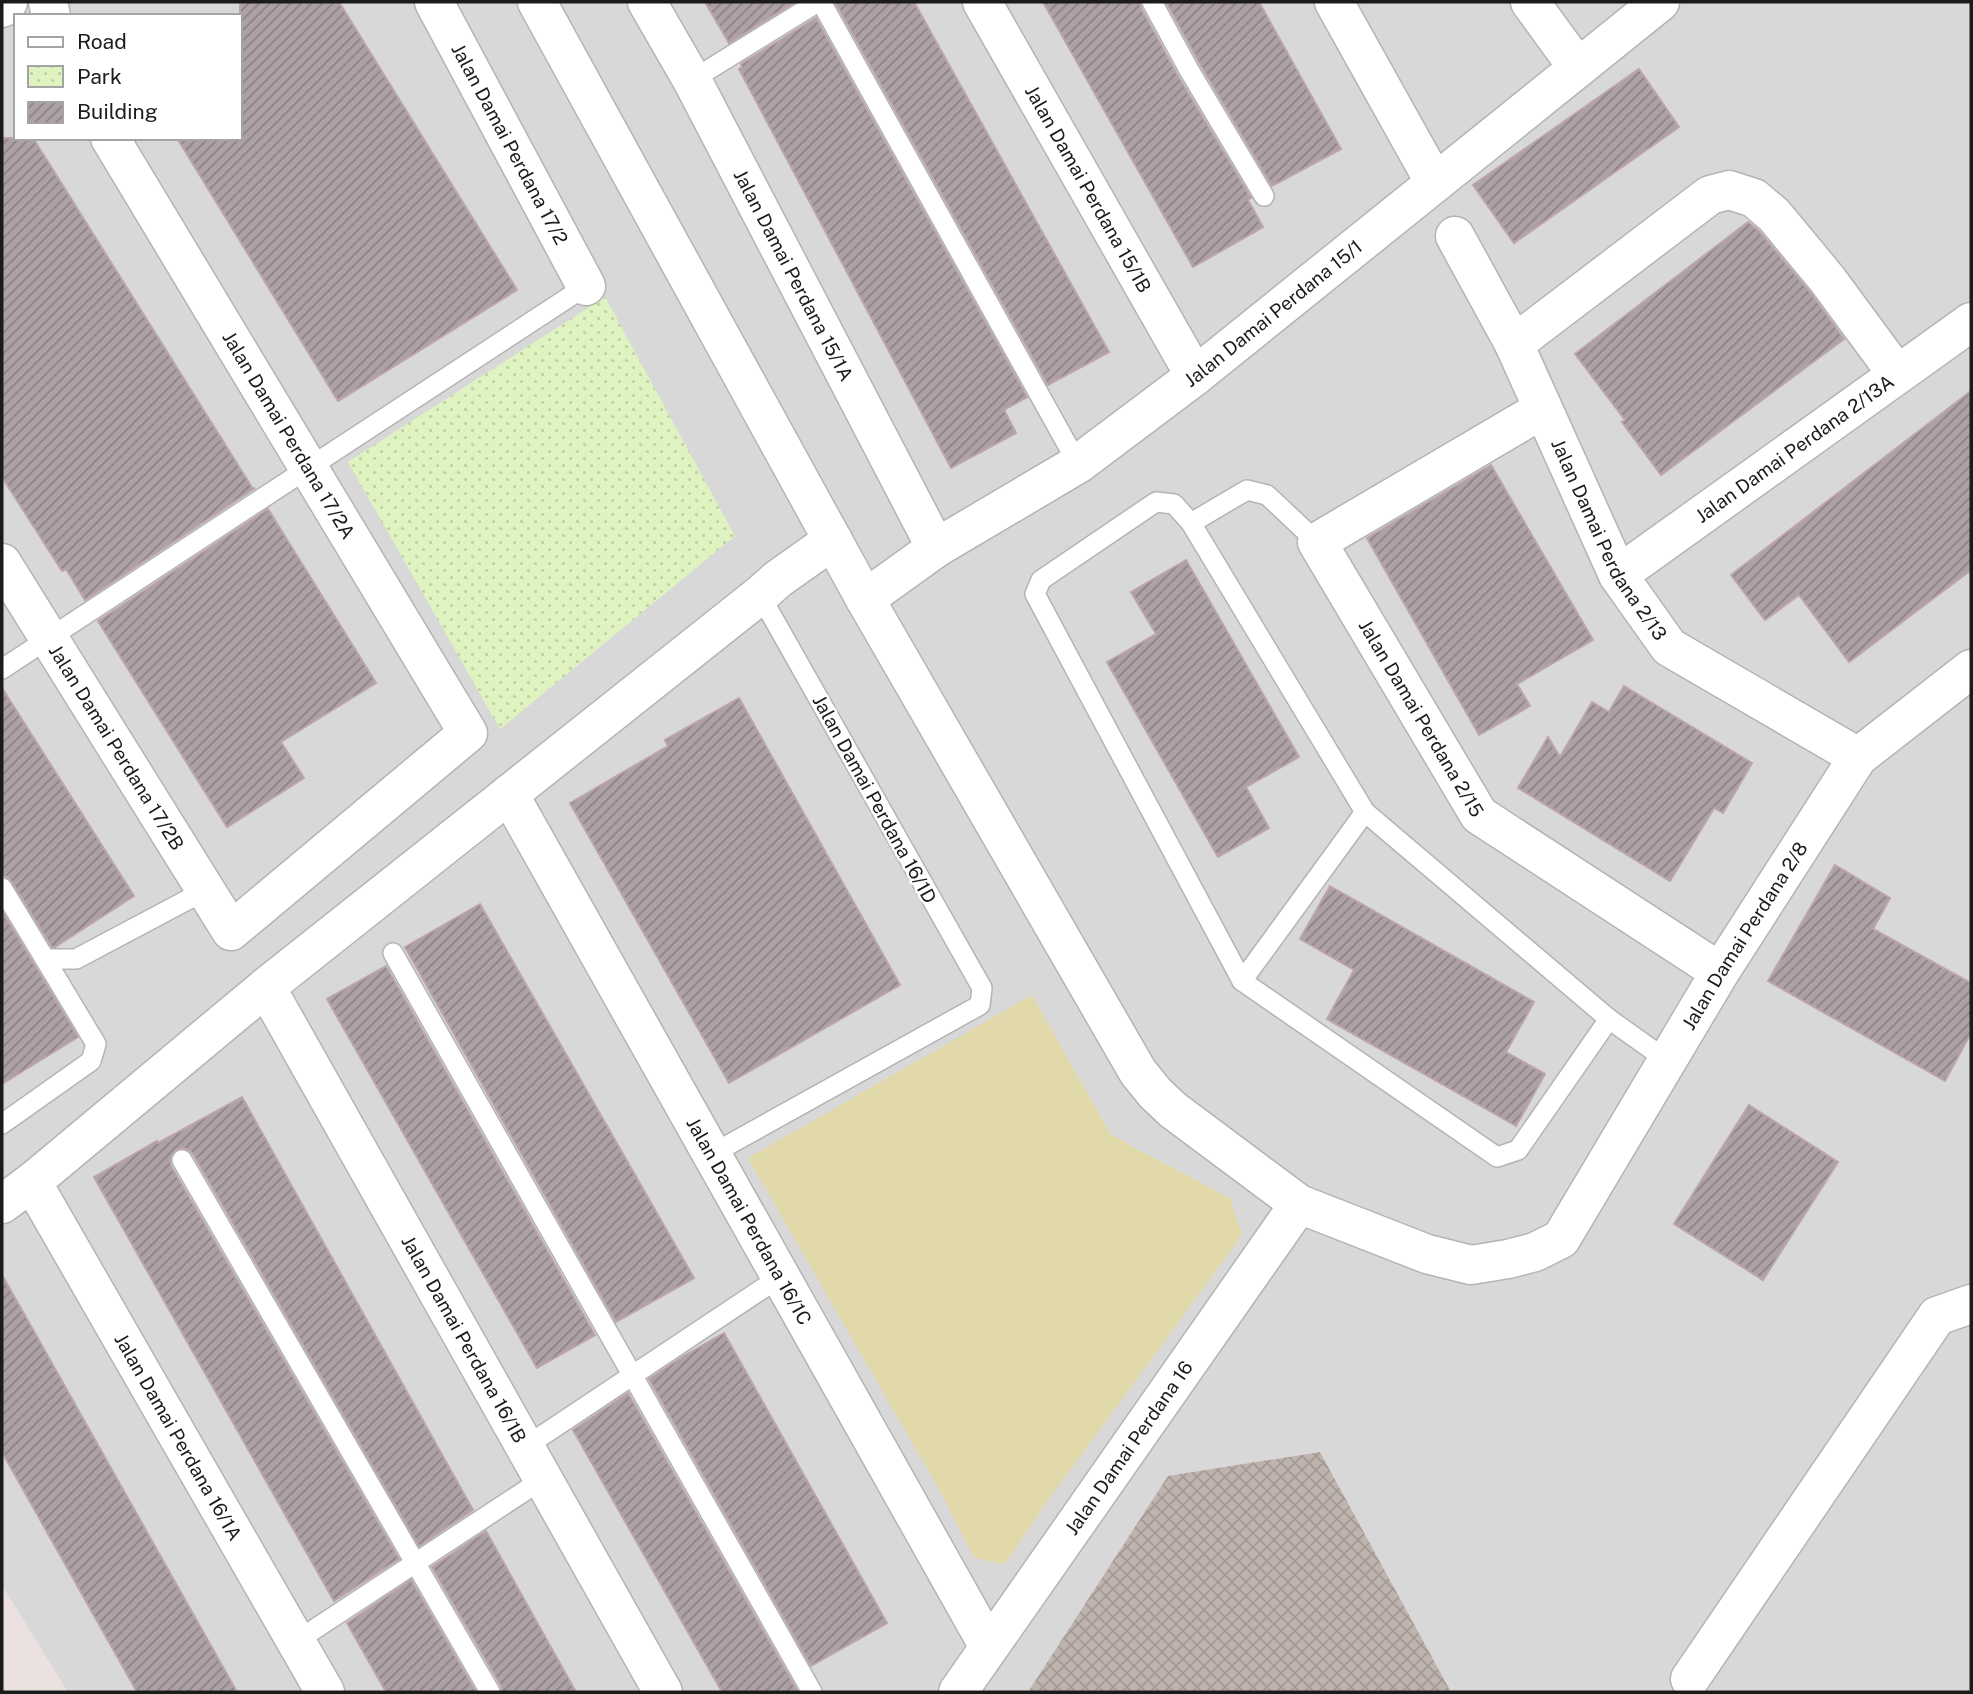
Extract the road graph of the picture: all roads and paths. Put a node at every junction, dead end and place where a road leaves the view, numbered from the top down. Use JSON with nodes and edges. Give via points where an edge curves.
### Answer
{"nodes":[{"id":1,"x":8,"y":2,"type":"edge"},
{"id":2,"x":434,"y":2,"type":"edge"},
{"id":3,"x":537,"y":2,"type":"edge"},
{"id":4,"x":647,"y":2,"type":"edge"},
{"id":5,"x":820,"y":2,"type":"edge"},
{"id":6,"x":982,"y":2,"type":"edge"},
{"id":7,"x":1152,"y":2,"type":"edge"},
{"id":8,"x":1334,"y":2,"type":"edge"},
{"id":9,"x":1530,"y":2,"type":"edge"},
{"id":10,"x":1660,"y":2,"type":"edge"},
{"id":11,"x":2,"y":8,"type":"edge"},
{"id":12,"x":1578,"y":68,"type":"junction"},
{"id":13,"x":692,"y":80,"type":"junction"},
{"id":14,"x":111,"y":140,"type":"edge"},
{"id":15,"x":1435,"y":183,"type":"junction"},
{"id":16,"x":1264,"y":196,"type":"dead end"},
{"id":17,"x":1455,"y":236,"type":"dead end"},
{"id":18,"x":586,"y":286,"type":"joint"},
{"id":19,"x":1971,"y":322,"type":"edge"},
{"id":20,"x":1514,"y":344,"type":"junction"},
{"id":21,"x":1897,"y":374,"type":"junction"},
{"id":22,"x":1195,"y":376,"type":"junction"},
{"id":23,"x":1543,"y":409,"type":"junction"},
{"id":24,"x":1078,"y":464,"type":"junction"},
{"id":25,"x":309,"y":468,"type":"junction"},
{"id":26,"x":1191,"y":523,"type":"junction"},
{"id":27,"x":833,"y":540,"type":"junction"},
{"id":28,"x":1317,"y":542,"type":"junction"},
{"id":29,"x":936,"y":548,"type":"junction"},
{"id":30,"x":2,"y":563,"type":"edge"},
{"id":31,"x":1618,"y":575,"type":"junction"},
{"id":32,"x":760,"y":595,"type":"junction"},
{"id":33,"x":865,"y":599,"type":"junction"},
{"id":34,"x":49,"y":639,"type":"junction"},
{"id":35,"x":2,"y":669,"type":"edge"},
{"id":36,"x":1971,"y":669,"type":"edge"},
{"id":37,"x":1858,"y":757,"type":"junction"},
{"id":38,"x":509,"y":794,"type":"junction"},
{"id":39,"x":1365,"y":812,"type":"junction"},
{"id":40,"x":2,"y":888,"type":"edge"},
{"id":41,"x":206,"y":890,"type":"junction"},
{"id":42,"x":230,"y":931,"type":"joint"},
{"id":43,"x":393,"y":953,"type":"dead end"},
{"id":44,"x":45,"y":959,"type":"junction"},
{"id":45,"x":1720,"y":972,"type":"junction"},
{"id":46,"x":1242,"y":981,"type":"junction"},
{"id":47,"x":266,"y":987,"type":"junction"},
{"id":48,"x":1609,"y":1020,"type":"junction"},
{"id":49,"x":1668,"y":1061,"type":"junction"},
{"id":50,"x":2,"y":1124,"type":"edge"},
{"id":51,"x":712,"y":1154,"type":"junction"},
{"id":52,"x":182,"y":1160,"type":"dead end"},
{"id":53,"x":32,"y":1182,"type":"junction"},
{"id":54,"x":2,"y":1204,"type":"edge"},
{"id":55,"x":1299,"y":1204,"type":"junction"},
{"id":56,"x":780,"y":1277,"type":"junction"},
{"id":57,"x":1971,"y":1304,"type":"edge"},
{"id":58,"x":633,"y":1376,"type":"junction"},
{"id":59,"x":534,"y":1463,"type":"junction"},
{"id":60,"x":415,"y":1563,"type":"junction"},
{"id":61,"x":295,"y":1642,"type":"junction"},
{"id":62,"x":989,"y":1647,"type":"junction"},
{"id":63,"x":1690,"y":1679,"type":"dead end"},
{"id":64,"x":319,"y":1690,"type":"edge"},
{"id":65,"x":490,"y":1692,"type":"edge"},
{"id":66,"x":663,"y":1692,"type":"edge"},
{"id":67,"x":812,"y":1692,"type":"edge"},
{"id":68,"x":958,"y":1692,"type":"edge"}],
"edges":[{"from":1,"to":11,"type":"street"},
{"from":2,"to":18,"type":"street","name":"Jalan Damai Perdana 17/2"},
{"from":3,"to":27,"type":"street"},
{"from":4,"to":13,"type":"street","name":"Jalan Damai Perdana 15/1A"},
{"from":5,"to":13,"type":"lane"},
{"from":5,"to":24,"type":"lane"},
{"from":6,"to":22,"type":"street","name":"Jalan Damai Perdana 15/1B"},
{"from":7,"to":16,"type":"lane"},
{"from":8,"to":15,"type":"street"},
{"from":9,"to":12,"type":"street"},
{"from":10,"to":12,"type":"street","name":"Jalan Damai Perdana 15/1"},
{"from":12,"to":15,"type":"street","name":"Jalan Damai Perdana 15/1"},
{"from":13,"to":29,"type":"street","name":"Jalan Damai Perdana 15/1A"},
{"from":14,"to":25,"type":"street","name":"Jalan Damai Perdana 17/2A"},
{"from":15,"to":22,"type":"street","name":"Jalan Damai Perdana 15/1"},
{"from":17,"to":20,"type":"street","name":"Jalan Damai Perdana 2/13"},
{"from":18,"to":25,"type":"lane"},
{"from":19,"to":21,"type":"street","name":"Jalan Damai Perdana 2/13A"},
{"from":20,"to":21,"type":"street","via":[[1710,195],[1729,190],[1754,198],[1773,215]]},
{"from":20,"to":23,"type":"street","name":"Jalan Damai Perdana 2/13"},
{"from":21,"to":31,"type":"street","name":"Jalan Damai Perdana 2/13A"},
{"from":22,"to":24,"type":"street","name":"Jalan Damai Perdana 15/1"},
{"from":23,"to":28,"type":"street"},
{"from":23,"to":31,"type":"street","name":"Jalan Damai Perdana 2/13"},
{"from":24,"to":29,"type":"street","name":"Jalan Damai Perdana 15/1"},
{"from":25,"to":34,"type":"lane"},
{"from":25,"to":42,"type":"street","name":"Jalan Damai Perdana 17/2A","via":[[468,733]]},
{"from":26,"to":28,"type":"lane","name":"Jalan Damai Perdana 2/15","via":[[1247,490],[1267,495]]},
{"from":26,"to":39,"type":"lane"},
{"from":26,"to":46,"type":"lane","via":[[1174,504],[1156,502],[1041,580],[1035,594]]},
{"from":27,"to":32,"type":"street"},
{"from":27,"to":33,"type":"street"},
{"from":28,"to":45,"type":"street","name":"Jalan Damai Perdana 2/15","via":[[1479,815]]},
{"from":29,"to":33,"type":"street","name":"Jalan Damai Perdana 15/1"},
{"from":30,"to":34,"type":"street","name":"Jalan Damai Perdana 17/2B"},
{"from":31,"to":37,"type":"street","name":"Jalan Damai Perdana 2/13","via":[[1669,647]]},
{"from":32,"to":38,"type":"street"},
{"from":32,"to":51,"type":"lane","name":"Jalan Damai Perdana 16/1D","via":[[982,988],[980,1005]]},
{"from":33,"to":55,"type":"street","via":[[1138,1072],[1173,1110]]},
{"from":34,"to":35,"type":"lane"},
{"from":34,"to":41,"type":"street","name":"Jalan Damai Perdana 17/2B"},
{"from":36,"to":37,"type":"street","name":"Jalan Damai Perdana 2/8"},
{"from":37,"to":45,"type":"street","name":"Jalan Damai Perdana 2/8"},
{"from":38,"to":47,"type":"street"},
{"from":38,"to":51,"type":"street","name":"Jalan Damai Perdana 16/1C"},
{"from":39,"to":46,"type":"lane"},
{"from":39,"to":48,"type":"lane"},
{"from":40,"to":44,"type":"lane"},
{"from":41,"to":42,"type":"street","name":"Jalan Damai Perdana 17/2B"},
{"from":41,"to":44,"type":"lane","via":[[76,959]]},
{"from":43,"to":58,"type":"lane"},
{"from":44,"to":50,"type":"lane","via":[[96,1044],[91,1060]]},
{"from":45,"to":49,"type":"street","name":"Jalan Damai Perdana 2/8"},
{"from":46,"to":48,"type":"lane","via":[[1497,1157],[1518,1150]]},
{"from":47,"to":53,"type":"street"},
{"from":47,"to":59,"type":"street","name":"Jalan Damai Perdana 16/1B"},
{"from":48,"to":49,"type":"lane"},
{"from":49,"to":55,"type":"street","name":"Jalan Damai Perdana 2/8","via":[[1562,1239],[1535,1252],[1471,1265],[1427,1254]]},
{"from":51,"to":56,"type":"street","name":"Jalan Damai Perdana 16/1C"},
{"from":52,"to":60,"type":"lane"},
{"from":53,"to":54,"type":"street"},
{"from":53,"to":61,"type":"street","name":"Jalan Damai Perdana 16/1A"},
{"from":55,"to":62,"type":"street","name":"Jalan Damai Perdana 16"},
{"from":56,"to":58,"type":"lane"},
{"from":56,"to":62,"type":"street","name":"Jalan Damai Perdana 16/1C"},
{"from":57,"to":63,"type":"street","via":[[1937,1316]]},
{"from":58,"to":59,"type":"lane"},
{"from":58,"to":67,"type":"lane"},
{"from":59,"to":60,"type":"lane"},
{"from":59,"to":66,"type":"street","name":"Jalan Damai Perdana 16/1B"},
{"from":60,"to":61,"type":"lane"},
{"from":60,"to":65,"type":"lane"},
{"from":61,"to":64,"type":"street","name":"Jalan Damai Perdana 16/1A"},
{"from":62,"to":68,"type":"street","name":"Jalan Damai Perdana 16"}]}
